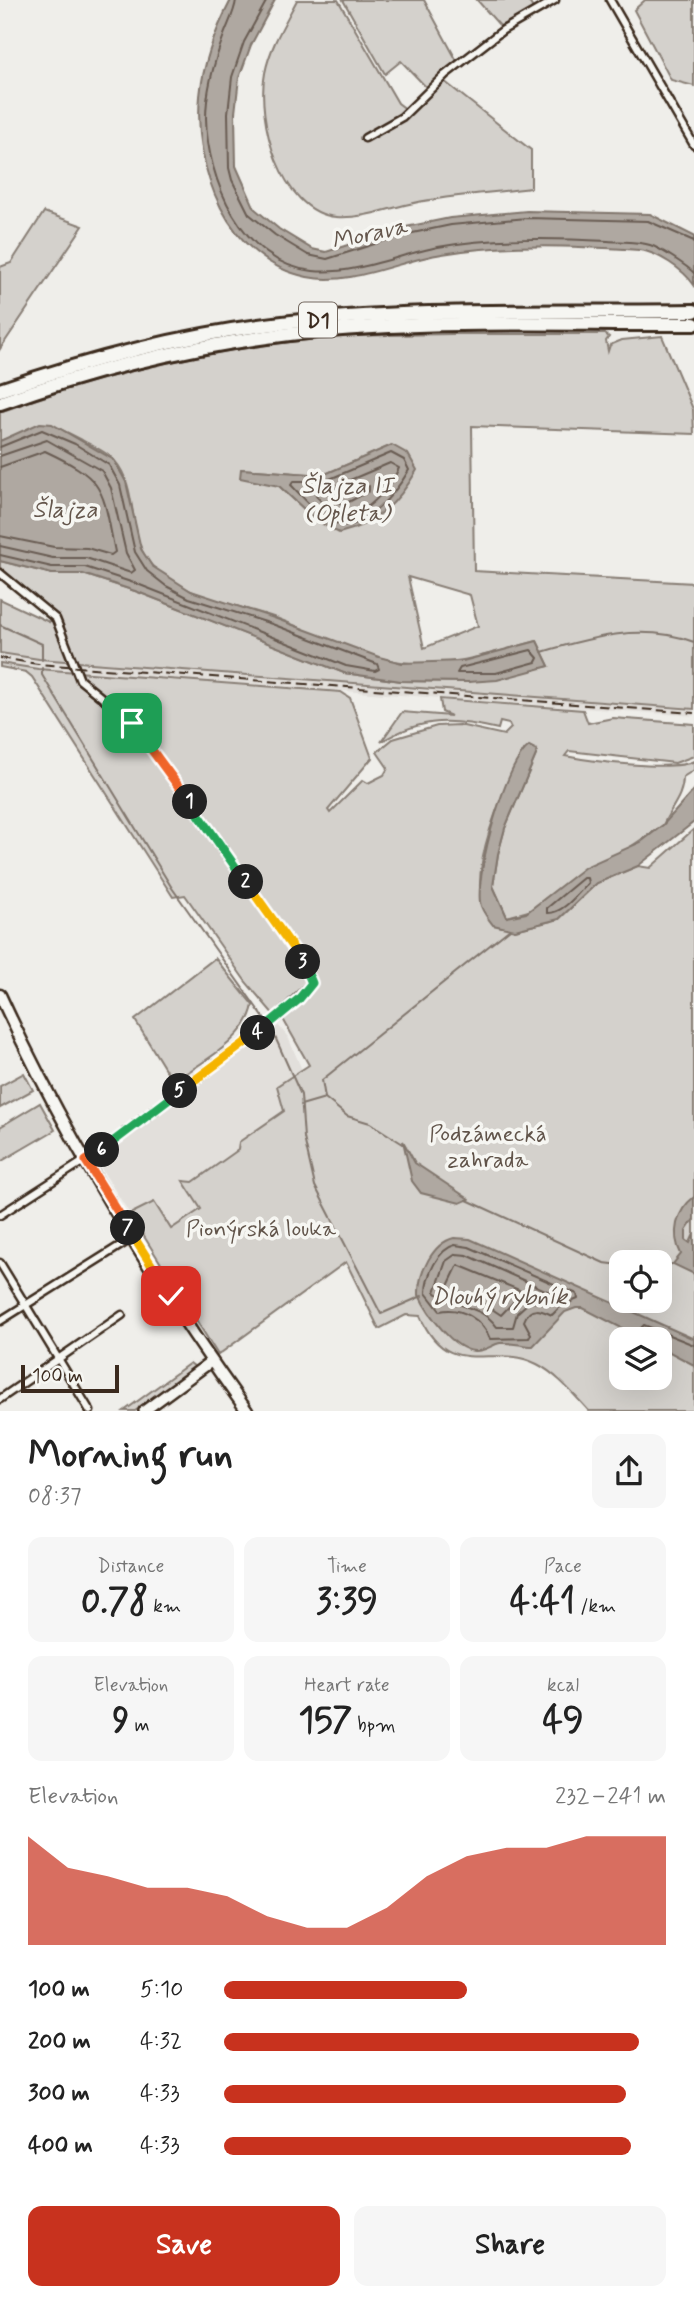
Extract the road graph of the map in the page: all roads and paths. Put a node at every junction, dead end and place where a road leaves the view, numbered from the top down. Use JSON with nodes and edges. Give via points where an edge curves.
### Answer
{"nodes":[{"id":1,"x":555,"y":0,"type":"edge"},
{"id":2,"x":610,"y":0,"type":"edge"},
{"id":3,"x":365,"y":138,"type":"dead end"},
{"id":4,"x":694,"y":145,"type":"edge"},
{"id":5,"x":694,"y":311,"type":"edge"},
{"id":6,"x":647,"y":318,"type":"junction"},
{"id":7,"x":694,"y":324,"type":"edge"},
{"id":8,"x":0,"y":390,"type":"edge"},
{"id":9,"x":0,"y":404,"type":"edge"},
{"id":10,"x":0,"y":573,"type":"edge"},
{"id":11,"x":0,"y":995,"type":"edge"},
{"id":12,"x":86,"y":1161,"type":"junction"},
{"id":13,"x":0,"y":1215,"type":"edge"},
{"id":14,"x":134,"y":1237,"type":"junction"},
{"id":15,"x":0,"y":1263,"type":"edge"},
{"id":16,"x":26,"y":1305,"type":"junction"},
{"id":17,"x":122,"y":1315,"type":"dead end"},
{"id":18,"x":0,"y":1321,"type":"edge"},
{"id":19,"x":59,"y":1359,"type":"junction"},
{"id":20,"x":212,"y":1362,"type":"junction"},
{"id":21,"x":0,"y":1399,"type":"edge"},
{"id":22,"x":90,"y":1411,"type":"edge"},
{"id":23,"x":144,"y":1411,"type":"edge"},
{"id":24,"x":247,"y":1411,"type":"edge"}],
"edges":[{"from":1,"to":3,"type":"street","via":[[503,30],[445,75],[402,117]]},
{"from":2,"to":4,"type":"street"},
{"from":5,"to":6,"type":"highway","number":"D1"},
{"from":6,"to":7,"type":"highway","number":"D1"},
{"from":6,"to":8,"type":"highway","number":"D1","via":[[384,316],[274,324],[151,345]]},
{"from":6,"to":9,"type":"highway","number":"D1","via":[[314,331],[167,354]]},
{"from":10,"to":12,"type":"street","via":[[56,618],[80,680],[132,723],[311,975],[312,983],[277,1018]]},
{"from":11,"to":12,"type":"main road"},
{"from":12,"to":13,"type":"street"},
{"from":12,"to":14,"type":"main road"},
{"from":14,"to":16,"type":"street"},
{"from":14,"to":20,"type":"main road"},
{"from":15,"to":16,"type":"street"},
{"from":16,"to":18,"type":"street"},
{"from":16,"to":19,"type":"street"},
{"from":17,"to":19,"type":"street"},
{"from":19,"to":21,"type":"street"},
{"from":19,"to":22,"type":"street"},
{"from":20,"to":23,"type":"main road"},
{"from":20,"to":24,"type":"main road"}]}
